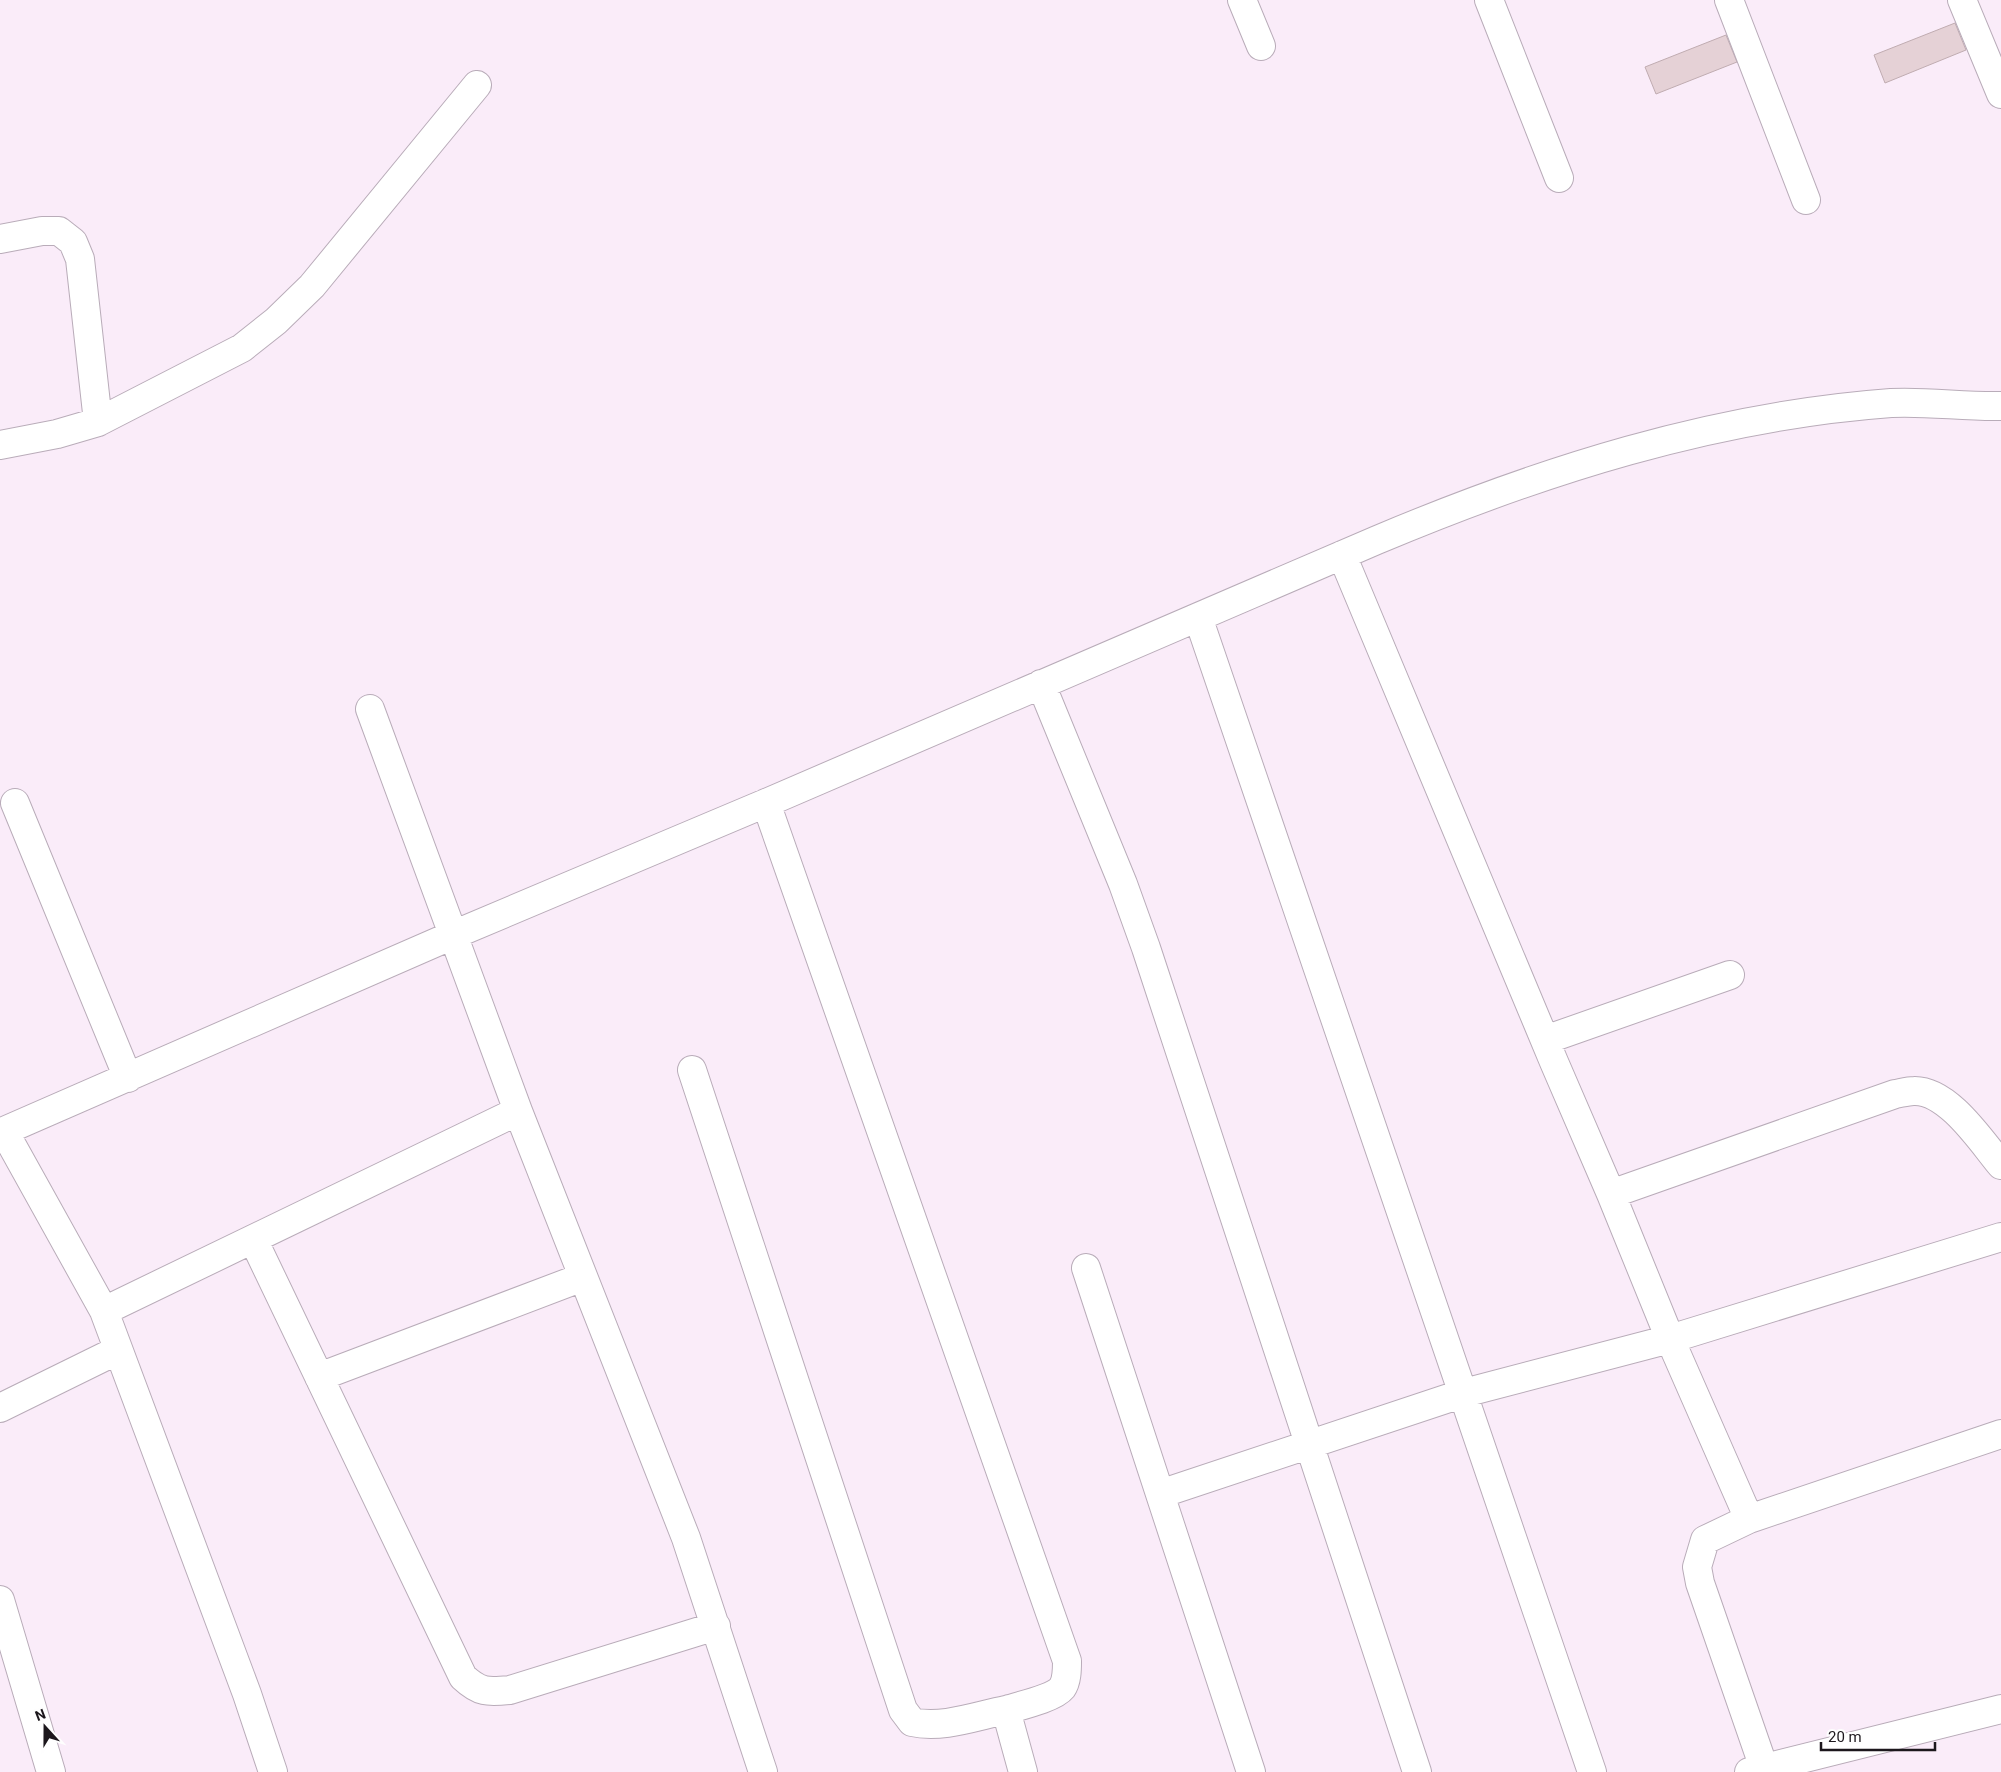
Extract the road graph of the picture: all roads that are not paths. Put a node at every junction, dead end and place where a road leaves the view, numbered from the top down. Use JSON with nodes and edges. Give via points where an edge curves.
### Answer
{"nodes":[{"id":1,"x":1242,"y":0,"type":"edge"},
{"id":2,"x":1489,"y":0,"type":"edge"},
{"id":3,"x":1729,"y":0,"type":"edge"},
{"id":4,"x":1962,"y":0,"type":"edge"},
{"id":5,"x":1261,"y":46,"type":"dead end"},
{"id":6,"x":477,"y":85,"type":"dead end"},
{"id":7,"x":2001,"y":94,"type":"edge"},
{"id":8,"x":1559,"y":178,"type":"dead end"},
{"id":9,"x":1806,"y":200,"type":"dead end"},
{"id":10,"x":0,"y":240,"type":"edge"},
{"id":11,"x":2001,"y":406,"type":"edge"},
{"id":12,"x":98,"y":422,"type":"junction"},
{"id":13,"x":0,"y":445,"type":"edge"},
{"id":14,"x":1342,"y":555,"type":"junction"},
{"id":15,"x":1198,"y":617,"type":"junction"},
{"id":16,"x":1042,"y":684,"type":"junction"},
{"id":17,"x":370,"y":709,"type":"dead end"},
{"id":18,"x":15,"y":803,"type":"dead end"},
{"id":19,"x":766,"y":803,"type":"junction"},
{"id":20,"x":452,"y":935,"type":"junction"},
{"id":21,"x":1730,"y":975,"type":"dead end"},
{"id":22,"x":1545,"y":1040,"type":"junction"},
{"id":23,"x":692,"y":1070,"type":"dead end"},
{"id":24,"x":128,"y":1078,"type":"junction"},
{"id":25,"x":518,"y":1111,"type":"junction"},
{"id":26,"x":2,"y":1132,"type":"edge"},
{"id":27,"x":2001,"y":1165,"type":"edge"},
{"id":28,"x":1611,"y":1194,"type":"junction"},
{"id":29,"x":2001,"y":1237,"type":"edge"},
{"id":30,"x":253,"y":1239,"type":"junction"},
{"id":31,"x":1086,"y":1268,"type":"dead end"},
{"id":32,"x":584,"y":1277,"type":"junction"},
{"id":33,"x":104,"y":1311,"type":"junction"},
{"id":34,"x":1670,"y":1339,"type":"junction"},
{"id":35,"x":118,"y":1350,"type":"junction"},
{"id":36,"x":319,"y":1377,"type":"junction"},
{"id":37,"x":1464,"y":1393,"type":"junction"},
{"id":38,"x":0,"y":1408,"type":"edge"},
{"id":39,"x":2001,"y":1434,"type":"edge"},
{"id":40,"x":1309,"y":1444,"type":"junction"},
{"id":41,"x":1160,"y":1494,"type":"junction"},
{"id":42,"x":1749,"y":1518,"type":"junction"},
{"id":43,"x":0,"y":1600,"type":"edge"},
{"id":44,"x":716,"y":1626,"type":"junction"},
{"id":45,"x":2001,"y":1709,"type":"edge"},
{"id":46,"x":1006,"y":1710,"type":"junction"},
{"id":47,"x":1756,"y":1770,"type":"edge"},
{"id":48,"x":51,"y":1772,"type":"edge"},
{"id":49,"x":272,"y":1772,"type":"edge"},
{"id":50,"x":763,"y":1772,"type":"edge"},
{"id":51,"x":1023,"y":1772,"type":"edge"},
{"id":52,"x":1251,"y":1772,"type":"edge"},
{"id":53,"x":1417,"y":1772,"type":"edge"},
{"id":54,"x":1592,"y":1772,"type":"edge"}],
"edges":[{"from":1,"to":5,"type":"street"},
{"from":2,"to":8,"type":"street"},
{"from":3,"to":9,"type":"street"},
{"from":4,"to":7,"type":"street"},
{"from":6,"to":12,"type":"street","via":[[312,286],[276,321],[242,348]]},
{"from":10,"to":12,"type":"street","via":[[42,231],[59,231],[73,242],[80,259]]},
{"from":11,"to":14,"type":"street","via":[[1894,403],[1809,411],[1692,433],[1546,476]]},
{"from":12,"to":13,"type":"street"},
{"from":14,"to":15,"type":"street"},
{"from":14,"to":22,"type":"street"},
{"from":15,"to":16,"type":"street"},
{"from":15,"to":37,"type":"street"},
{"from":16,"to":19,"type":"street"},
{"from":16,"to":40,"type":"street","via":[[1140,930]]},
{"from":17,"to":20,"type":"street"},
{"from":18,"to":24,"type":"street"},
{"from":19,"to":20,"type":"street"},
{"from":19,"to":46,"type":"street","via":[[1067,1661],[1062,1688],[1049,1696]]},
{"from":20,"to":24,"type":"street"},
{"from":20,"to":25,"type":"street"},
{"from":21,"to":22,"type":"street"},
{"from":22,"to":28,"type":"street"},
{"from":23,"to":46,"type":"street","via":[[903,1710],[912,1722],[925,1725]]},
{"from":24,"to":26,"type":"street"},
{"from":25,"to":30,"type":"street"},
{"from":25,"to":32,"type":"street"},
{"from":26,"to":33,"type":"street"},
{"from":27,"to":28,"type":"street","via":[[1952,1107],[1936,1097],[1916,1091],[1895,1094]]},
{"from":28,"to":34,"type":"street"},
{"from":29,"to":34,"type":"street"},
{"from":30,"to":33,"type":"street"},
{"from":30,"to":36,"type":"street"},
{"from":31,"to":41,"type":"street"},
{"from":32,"to":36,"type":"street"},
{"from":32,"to":44,"type":"street","via":[[686,1538]]},
{"from":33,"to":35,"type":"street"},
{"from":34,"to":37,"type":"street"},
{"from":34,"to":42,"type":"street"},
{"from":35,"to":38,"type":"street"},
{"from":35,"to":49,"type":"street","via":[[247,1694]]},
{"from":36,"to":44,"type":"street","via":[[463,1677],[474,1688],[489,1692],[510,1690]]},
{"from":37,"to":40,"type":"street"},
{"from":37,"to":54,"type":"street"},
{"from":39,"to":42,"type":"street"},
{"from":40,"to":41,"type":"street"},
{"from":40,"to":53,"type":"street"},
{"from":41,"to":52,"type":"street"},
{"from":42,"to":47,"type":"street","via":[[1705,1540],[1697,1567]]},
{"from":43,"to":48,"type":"street"},
{"from":44,"to":50,"type":"street"},
{"from":45,"to":47,"type":"street"},
{"from":46,"to":51,"type":"street"}]}
